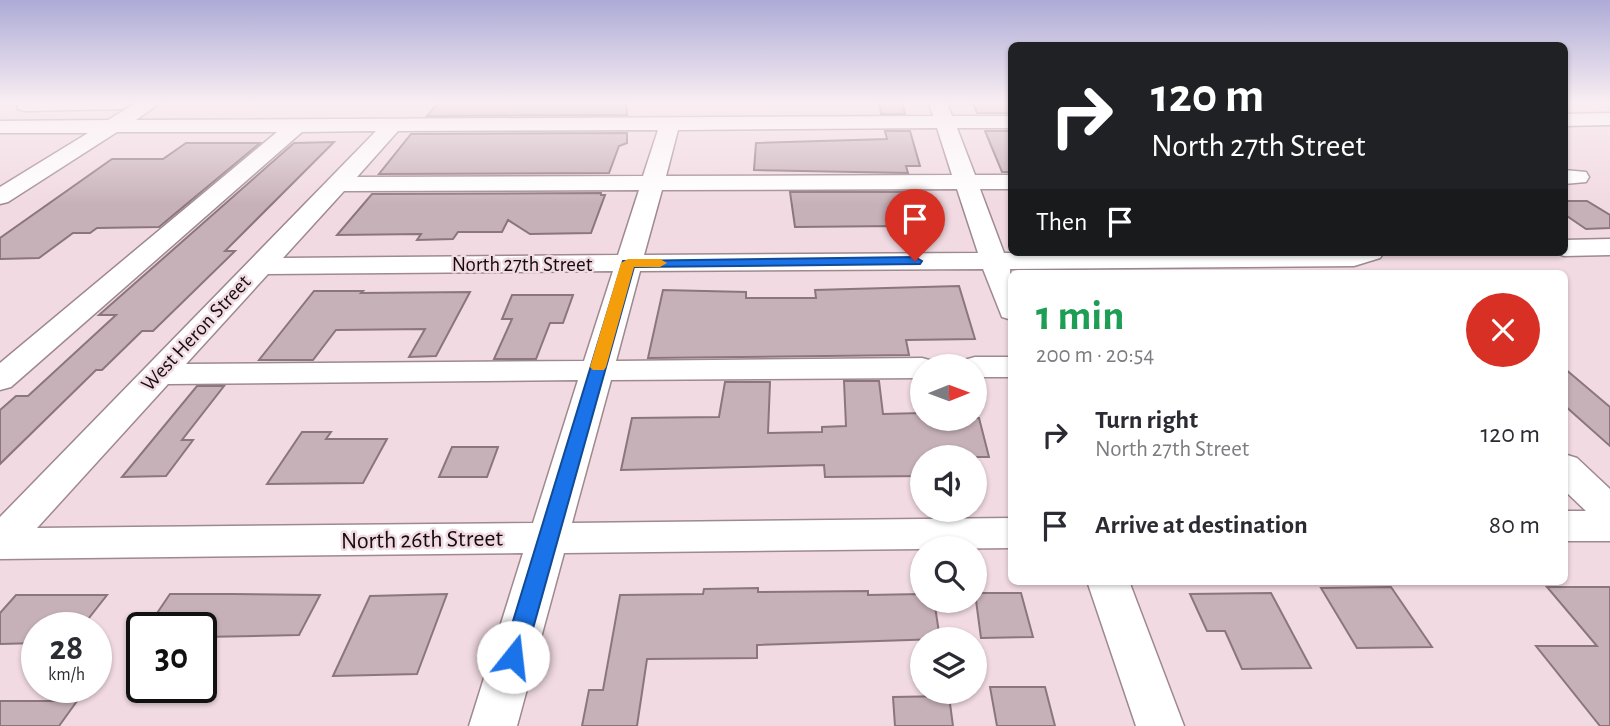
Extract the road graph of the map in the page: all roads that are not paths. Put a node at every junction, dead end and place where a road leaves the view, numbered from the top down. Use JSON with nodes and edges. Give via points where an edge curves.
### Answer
{"nodes":[{"id":1,"x":97,"y":137,"type":"edge"},
{"id":2,"x":283,"y":137,"type":"edge"},
{"id":3,"x":382,"y":137,"type":"edge"},
{"id":4,"x":666,"y":137,"type":"edge"},
{"id":5,"x":949,"y":137,"type":"edge"},
{"id":6,"x":1008,"y":181,"type":"edge"},
{"id":7,"x":965,"y":182,"type":"junction"},
{"id":8,"x":652,"y":183,"type":"junction"},
{"id":9,"x":338,"y":184,"type":"junction"},
{"id":10,"x":0,"y":197,"type":"edge"},
{"id":11,"x":1610,"y":247,"type":"edge"},
{"id":12,"x":1568,"y":248,"type":"edge"},
{"id":13,"x":1361,"y":259,"type":"edge"},
{"id":14,"x":993,"y":260,"type":"junction"},
{"id":15,"x":628,"y":263,"type":"junction"},
{"id":16,"x":260,"y":266,"type":"junction"},
{"id":17,"x":1008,"y":300,"type":"edge"},
{"id":18,"x":1008,"y":366,"type":"edge"},
{"id":19,"x":987,"y":367,"type":"edge"},
{"id":20,"x":910,"y":368,"type":"edge"},
{"id":21,"x":597,"y":372,"type":"junction"},
{"id":22,"x":159,"y":373,"type":"junction"},
{"id":23,"x":0,"y":380,"type":"edge"},
{"id":24,"x":1568,"y":471,"type":"edge"},
{"id":25,"x":1610,"y":512,"type":"edge"},
{"id":26,"x":1568,"y":526,"type":"edge"},
{"id":27,"x":1610,"y":526,"type":"edge"},
{"id":28,"x":1008,"y":533,"type":"edge"},
{"id":29,"x":548,"y":538,"type":"junction"},
{"id":30,"x":0,"y":543,"type":"edge"},
{"id":31,"x":1109,"y":585,"type":"edge"},
{"id":32,"x":493,"y":726,"type":"edge"},
{"id":33,"x":1160,"y":726,"type":"edge"}],
"edges":[{"from":1,"to":10,"type":"street"},
{"from":2,"to":23,"type":"street"},
{"from":3,"to":9,"type":"street","name":"West Heron Street"},
{"from":4,"to":8,"type":"street"},
{"from":5,"to":7,"type":"street"},
{"from":6,"to":7,"type":"street"},
{"from":7,"to":8,"type":"street"},
{"from":7,"to":14,"type":"street"},
{"from":8,"to":9,"type":"street"},
{"from":8,"to":15,"type":"street"},
{"from":9,"to":16,"type":"street","name":"West Heron Street"},
{"from":11,"to":12,"type":"street"},
{"from":13,"to":14,"type":"street","name":"North 27th Street"},
{"from":14,"to":15,"type":"street","name":"North 27th Street"},
{"from":14,"to":17,"type":"street"},
{"from":15,"to":16,"type":"street","name":"North 27th Street"},
{"from":15,"to":21,"type":"street"},
{"from":16,"to":22,"type":"street","name":"West Heron Street"},
{"from":18,"to":19,"type":"street"},
{"from":20,"to":21,"type":"street"},
{"from":21,"to":22,"type":"street"},
{"from":21,"to":29,"type":"street"},
{"from":22,"to":30,"type":"street","name":"West Heron Street"},
{"from":24,"to":25,"type":"street"},
{"from":26,"to":27,"type":"street"},
{"from":28,"to":29,"type":"street","name":"North 26th Street"},
{"from":29,"to":30,"type":"street","name":"North 26th Street"},
{"from":29,"to":32,"type":"street"},
{"from":31,"to":33,"type":"street"}]}
